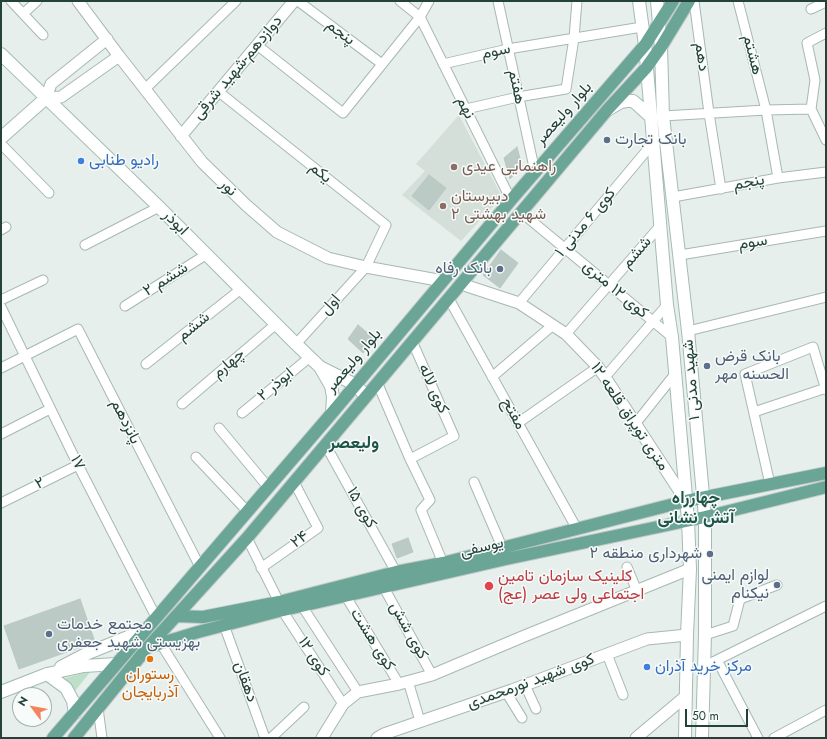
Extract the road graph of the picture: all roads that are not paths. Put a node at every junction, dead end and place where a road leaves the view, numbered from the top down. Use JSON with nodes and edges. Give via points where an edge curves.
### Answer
{"nodes":[{"id":1,"x":11,"y":1,"type":"edge"},
{"id":2,"x":37,"y":1,"type":"edge"},
{"id":3,"x":78,"y":1,"type":"edge"},
{"id":4,"x":236,"y":1,"type":"edge"},
{"id":5,"x":294,"y":1,"type":"edge"},
{"id":6,"x":298,"y":1,"type":"edge"},
{"id":7,"x":400,"y":1,"type":"edge"},
{"id":8,"x":429,"y":1,"type":"edge"},
{"id":9,"x":498,"y":1,"type":"edge"},
{"id":10,"x":577,"y":1,"type":"edge"},
{"id":11,"x":640,"y":1,"type":"edge"},
{"id":12,"x":657,"y":1,"type":"edge"},
{"id":13,"x":673,"y":1,"type":"edge"},
{"id":14,"x":689,"y":1,"type":"edge"},
{"id":15,"x":694,"y":1,"type":"edge"},
{"id":16,"x":738,"y":1,"type":"edge"},
{"id":17,"x":826,"y":2,"type":"edge"},
{"id":18,"x":811,"y":9,"type":"dead end"},
{"id":19,"x":24,"y":13,"type":"junction"},
{"id":20,"x":420,"y":17,"type":"junction"},
{"id":21,"x":659,"y":23,"type":"junction"},
{"id":22,"x":642,"y":27,"type":"junction"},
{"id":23,"x":826,"y":33,"type":"edge"},
{"id":24,"x":43,"y":35,"type":"dead end"},
{"id":25,"x":574,"y":38,"type":"junction"},
{"id":26,"x":106,"y":39,"type":"junction"},
{"id":27,"x":257,"y":45,"type":"junction"},
{"id":28,"x":645,"y":45,"type":"junction"},
{"id":29,"x":661,"y":47,"type":"junction"},
{"id":30,"x":508,"y":49,"type":"junction"},
{"id":31,"x":1,"y":54,"type":"edge"},
{"id":32,"x":119,"y":56,"type":"junction"},
{"id":33,"x":382,"y":64,"type":"junction"},
{"id":34,"x":443,"y":64,"type":"junction"},
{"id":35,"x":646,"y":68,"type":"junction"},
{"id":36,"x":145,"y":89,"type":"junction"},
{"id":37,"x":219,"y":92,"type":"junction"},
{"id":38,"x":518,"y":97,"type":"junction"},
{"id":39,"x":46,"y":98,"type":"junction"},
{"id":40,"x":466,"y":109,"type":"junction"},
{"id":41,"x":810,"y":109,"type":"junction"},
{"id":42,"x":608,"y":110,"type":"junction"},
{"id":43,"x":766,"y":110,"type":"junction"},
{"id":44,"x":709,"y":113,"type":"junction"},
{"id":45,"x":663,"y":116,"type":"junction"},
{"id":46,"x":651,"y":117,"type":"junction"},
{"id":47,"x":181,"y":136,"type":"junction"},
{"id":48,"x":825,"y":136,"type":"edge"},
{"id":49,"x":1,"y":138,"type":"edge"},
{"id":50,"x":653,"y":143,"type":"junction"},
{"id":51,"x":1,"y":144,"type":"edge"},
{"id":52,"x":535,"y":172,"type":"junction"},
{"id":53,"x":826,"y":172,"type":"edge"},
{"id":54,"x":778,"y":178,"type":"junction"},
{"id":55,"x":721,"y":189,"type":"junction"},
{"id":56,"x":49,"y":193,"type":"dead end"},
{"id":57,"x":673,"y":197,"type":"junction"},
{"id":58,"x":511,"y":200,"type":"junction"},
{"id":59,"x":159,"y":207,"type":"junction"},
{"id":60,"x":522,"y":213,"type":"junction"},
{"id":61,"x":660,"y":226,"type":"junction"},
{"id":62,"x":826,"y":231,"type":"edge"},
{"id":63,"x":85,"y":245,"type":"dead end"},
{"id":64,"x":565,"y":248,"type":"junction"},
{"id":65,"x":207,"y":254,"type":"junction"},
{"id":66,"x":680,"y":255,"type":"junction"},
{"id":67,"x":366,"y":266,"type":"junction"},
{"id":68,"x":43,"y":280,"type":"dead end"},
{"id":69,"x":444,"y":281,"type":"junction"},
{"id":70,"x":461,"y":284,"type":"junction"},
{"id":71,"x":609,"y":285,"type":"junction"},
{"id":72,"x":241,"y":289,"type":"junction"},
{"id":73,"x":826,"y":297,"type":"edge"},
{"id":74,"x":449,"y":299,"type":"junction"},
{"id":75,"x":1,"y":300,"type":"edge"},
{"id":76,"x":519,"y":303,"type":"junction"},
{"id":77,"x":684,"y":304,"type":"junction"},
{"id":78,"x":667,"y":305,"type":"junction"},
{"id":79,"x":125,"y":306,"type":"dead end"},
{"id":80,"x":1,"y":307,"type":"edge"},
{"id":81,"x":653,"y":321,"type":"junction"},
{"id":82,"x":276,"y":324,"type":"junction"},
{"id":83,"x":553,"y":325,"type":"junction"},
{"id":84,"x":688,"y":331,"type":"junction"},
{"id":85,"x":566,"y":334,"type":"junction"},
{"id":86,"x":672,"y":337,"type":"junction"},
{"id":87,"x":412,"y":341,"type":"junction"},
{"id":88,"x":296,"y":344,"type":"junction"},
{"id":89,"x":24,"y":356,"type":"junction"},
{"id":90,"x":310,"y":357,"type":"junction"},
{"id":91,"x":146,"y":364,"type":"dead end"},
{"id":92,"x":320,"y":367,"type":"junction"},
{"id":93,"x":598,"y":367,"type":"junction"},
{"id":94,"x":1,"y":368,"type":"edge"},
{"id":95,"x":675,"y":374,"type":"junction"},
{"id":96,"x":492,"y":377,"type":"junction"},
{"id":97,"x":605,"y":377,"type":"junction"},
{"id":98,"x":377,"y":382,"type":"junction"},
{"id":99,"x":354,"y":384,"type":"junction"},
{"id":100,"x":826,"y":389,"type":"edge"},
{"id":101,"x":366,"y":396,"type":"junction"},
{"id":102,"x":182,"y":404,"type":"dead end"},
{"id":103,"x":50,"y":409,"type":"junction"},
{"id":104,"x":754,"y":412,"type":"junction"},
{"id":105,"x":242,"y":413,"type":"dead end"},
{"id":106,"x":332,"y":413,"type":"junction"},
{"id":107,"x":518,"y":423,"type":"junction"},
{"id":108,"x":636,"y":423,"type":"junction"},
{"id":109,"x":219,"y":428,"type":"dead end"},
{"id":110,"x":1,"y":434,"type":"edge"},
{"id":111,"x":325,"y":444,"type":"junction"},
{"id":112,"x":196,"y":457,"type":"dead end"},
{"id":113,"x":410,"y":459,"type":"junction"},
{"id":114,"x":78,"y":465,"type":"junction"},
{"id":115,"x":826,"y":473,"type":"edge"},
{"id":116,"x":799,"y":478,"type":"junction"},
{"id":117,"x":294,"y":482,"type":"junction"},
{"id":118,"x":474,"y":482,"type":"dead end"},
{"id":119,"x":770,"y":484,"type":"junction"},
{"id":120,"x":268,"y":487,"type":"junction"},
{"id":121,"x":826,"y":487,"type":"edge"},
{"id":122,"x":802,"y":492,"type":"junction"},
{"id":123,"x":703,"y":498,"type":"junction"},
{"id":124,"x":686,"y":501,"type":"junction"},
{"id":125,"x":1,"y":503,"type":"edge"},
{"id":126,"x":248,"y":512,"type":"junction"},
{"id":127,"x":705,"y":517,"type":"junction"},
{"id":128,"x":688,"y":520,"type":"junction"},
{"id":129,"x":577,"y":529,"type":"junction"},
{"id":130,"x":246,"y":538,"type":"junction"},
{"id":131,"x":504,"y":553,"type":"junction"},
{"id":132,"x":444,"y":563,"type":"junction"},
{"id":133,"x":200,"y":567,"type":"junction"},
{"id":134,"x":261,"y":568,"type":"junction"},
{"id":135,"x":627,"y":568,"type":"dead end"},
{"id":136,"x":690,"y":569,"type":"junction"},
{"id":137,"x":396,"y":572,"type":"junction"},
{"id":138,"x":777,"y":585,"type":"dead end"},
{"id":139,"x":383,"y":586,"type":"junction"},
{"id":140,"x":637,"y":591,"type":"junction"},
{"id":141,"x":345,"y":596,"type":"junction"},
{"id":142,"x":281,"y":606,"type":"junction"},
{"id":143,"x":302,"y":606,"type":"junction"},
{"id":144,"x":826,"y":606,"type":"edge"},
{"id":145,"x":166,"y":607,"type":"junction"},
{"id":146,"x":176,"y":616,"type":"junction"},
{"id":147,"x":156,"y":618,"type":"junction"},
{"id":148,"x":224,"y":625,"type":"junction"},
{"id":149,"x":145,"y":630,"type":"junction"},
{"id":150,"x":198,"y":632,"type":"junction"},
{"id":151,"x":687,"y":635,"type":"junction"},
{"id":152,"x":705,"y":635,"type":"junction"},
{"id":153,"x":162,"y":644,"type":"junction"},
{"id":154,"x":147,"y":648,"type":"junction"},
{"id":155,"x":86,"y":654,"type":"junction"},
{"id":156,"x":607,"y":654,"type":"junction"},
{"id":157,"x":717,"y":660,"type":"junction"},
{"id":158,"x":116,"y":664,"type":"junction"},
{"id":159,"x":687,"y":666,"type":"junction"},
{"id":160,"x":704,"y":666,"type":"junction"},
{"id":161,"x":47,"y":674,"type":"junction"},
{"id":162,"x":432,"y":675,"type":"junction"},
{"id":163,"x":124,"y":676,"type":"junction"},
{"id":164,"x":404,"y":683,"type":"junction"},
{"id":165,"x":525,"y":685,"type":"junction"},
{"id":166,"x":1,"y":692,"type":"edge"},
{"id":167,"x":358,"y":692,"type":"junction"},
{"id":168,"x":506,"y":692,"type":"junction"},
{"id":169,"x":624,"y":695,"type":"dead end"},
{"id":170,"x":686,"y":696,"type":"junction"},
{"id":171,"x":343,"y":704,"type":"junction"},
{"id":172,"x":304,"y":707,"type":"dead end"},
{"id":173,"x":98,"y":708,"type":"junction"},
{"id":174,"x":536,"y":709,"type":"dead end"},
{"id":175,"x":826,"y":710,"type":"edge"},
{"id":176,"x":75,"y":713,"type":"junction"},
{"id":177,"x":522,"y":718,"type":"dead end"},
{"id":178,"x":420,"y":721,"type":"junction"},
{"id":179,"x":53,"y":738,"type":"edge"},
{"id":180,"x":74,"y":738,"type":"edge"},
{"id":181,"x":102,"y":738,"type":"edge"},
{"id":182,"x":220,"y":738,"type":"edge"},
{"id":183,"x":265,"y":738,"type":"edge"},
{"id":184,"x":272,"y":738,"type":"edge"},
{"id":185,"x":322,"y":738,"type":"edge"},
{"id":186,"x":377,"y":738,"type":"edge"},
{"id":187,"x":636,"y":738,"type":"edge"},
{"id":188,"x":685,"y":738,"type":"edge"},
{"id":189,"x":702,"y":738,"type":"edge"},
{"id":190,"x":758,"y":738,"type":"edge"},
{"id":191,"x":774,"y":738,"type":"edge"}],
"edges":[{"from":1,"to":19,"type":"street"},
{"from":2,"to":19,"type":"street"},
{"from":3,"to":26,"type":"street","name":"نور"},
{"from":4,"to":36,"type":"street"},
{"from":5,"to":27,"type":"street","name":"دوازدهم-شهید شرقی"},
{"from":6,"to":33,"type":"street","name":"پنجم"},
{"from":7,"to":20,"type":"street"},
{"from":8,"to":20,"type":"street"},
{"from":9,"to":30,"type":"street","name":"هفتم"},
{"from":10,"to":25,"type":"street"},
{"from":11,"to":22,"type":"main road","name":"شهید مدنی ۱"},
{"from":12,"to":21,"type":"main road","name":"شهید مدنی ۱"},
{"from":13,"to":21,"type":"main road","name":"بلوار ولیعصر"},
{"from":14,"to":29,"type":"main road","name":"بلوار ولیعصر"},
{"from":15,"to":44,"type":"street","name":"دهم"},
{"from":16,"to":43,"type":"street","name":"هشتم"},
{"from":17,"to":18,"type":"street"},
{"from":19,"to":24,"type":"street"},
{"from":20,"to":33,"type":"street"},
{"from":20,"to":34,"type":"street","name":"نهم"},
{"from":21,"to":28,"type":"main road","name":"بلوار ولیعصر"},
{"from":21,"to":29,"type":"main road","name":"شهید مدنی ۱"},
{"from":22,"to":25,"type":"street","name":"سوم"},
{"from":22,"to":28,"type":"main road","name":"شهید مدنی ۱"},
{"from":23,"to":41,"type":"street","via":[[807,43],[815,80]]},
{"from":25,"to":30,"type":"street","name":"سوم"},
{"from":25,"to":38,"type":"street","via":[[566,89]]},
{"from":26,"to":32,"type":"street","name":"نور"},
{"from":26,"to":39,"type":"street","via":[[51,84]]},
{"from":27,"to":33,"type":"street","via":[[343,114]]},
{"from":27,"to":37,"type":"street","name":"دوازدهم-شهید شرقی"},
{"from":28,"to":35,"type":"main road","name":"شهید مدنی ۱"},
{"from":28,"to":52,"type":"main road","name":"بلوار ولیعصر"},
{"from":29,"to":35,"type":"main road","name":"بلوار ولیعصر"},
{"from":29,"to":45,"type":"main road","name":"شهید مدنی ۱"},
{"from":30,"to":34,"type":"street","name":"سوم"},
{"from":30,"to":38,"type":"street","name":"هفتم"},
{"from":31,"to":39,"type":"main road","name":"ابوذر"},
{"from":32,"to":36,"type":"street","name":"نور"},
{"from":32,"to":39,"type":"street","via":[[61,97]]},
{"from":34,"to":40,"type":"street","name":"نهم"},
{"from":35,"to":42,"type":"main road","name":"بلوار ولیعصر"},
{"from":35,"to":46,"type":"main road","name":"شهید مدنی ۱"},
{"from":36,"to":47,"type":"street","name":"نور"},
{"from":37,"to":47,"type":"street","name":"دوازدهم-شهید شرقی"},
{"from":37,"to":67,"type":"street","name":"یکم","via":[[386,225]]},
{"from":38,"to":40,"type":"street"},
{"from":38,"to":52,"type":"street","name":"هفتم"},
{"from":39,"to":49,"type":"main road"},
{"from":39,"to":59,"type":"main road","name":"ابوذر"},
{"from":40,"to":58,"type":"street","name":"نهم"},
{"from":41,"to":43,"type":"street"},
{"from":41,"to":48,"type":"street"},
{"from":42,"to":46,"type":"main road","via":[[627,101],[640,106]]},
{"from":42,"to":60,"type":"main road","name":"بلوار ولیعصر"},
{"from":43,"to":44,"type":"street"},
{"from":43,"to":54,"type":"street","name":"هشتم"},
{"from":44,"to":45,"type":"street"},
{"from":44,"to":55,"type":"street","name":"دهم"},
{"from":45,"to":57,"type":"main road","name":"شهید مدنی ۱"},
{"from":46,"to":50,"type":"main road","name":"شهید مدنی ۱"},
{"from":47,"to":67,"type":"street","name":"نور","via":[[202,162],[277,232],[328,258]]},
{"from":50,"to":61,"type":"main road","name":"شهید مدنی ۱"},
{"from":50,"to":64,"type":"street","name":"کوی ۶ مدنی ۱"},
{"from":51,"to":56,"type":"street"},
{"from":52,"to":58,"type":"main road","name":"بلوار ولیعصر"},
{"from":53,"to":54,"type":"street","name":"پنجم"},
{"from":54,"to":55,"type":"street","name":"پنجم"},
{"from":55,"to":57,"type":"street","name":"پنجم"},
{"from":57,"to":66,"type":"main road","name":"شهید مدنی ۱"},
{"from":58,"to":69,"type":"main road","name":"بلوار ولیعصر"},
{"from":59,"to":63,"type":"street"},
{"from":59,"to":65,"type":"main road","name":"ابوذر"},
{"from":60,"to":64,"type":"street","name":"کوی ۱۲ متری"},
{"from":60,"to":70,"type":"main road","name":"بلوار ولیعصر"},
{"from":61,"to":71,"type":"street","name":"ششم"},
{"from":61,"to":78,"type":"main road","name":"شهید مدنی ۱"},
{"from":62,"to":66,"type":"street","name":"سوم"},
{"from":64,"to":71,"type":"street","name":"کوی ۱۲ متری"},
{"from":64,"to":76,"type":"street","name":"کوی ۶ مدنی ۱"},
{"from":65,"to":72,"type":"main road","name":"ابوذر"},
{"from":65,"to":79,"type":"street","name":"ششم ۲"},
{"from":66,"to":77,"type":"main road","name":"شهید مدنی ۱"},
{"from":67,"to":69,"type":"street","name":"نور"},
{"from":67,"to":88,"type":"street","name":"اول"},
{"from":68,"to":75,"type":"street"},
{"from":69,"to":70,"type":"main road"},
{"from":69,"to":99,"type":"main road","name":"بلوار ولیعصر"},
{"from":70,"to":74,"type":"main road","name":"بلوار ولیعصر"},
{"from":70,"to":76,"type":"street","name":"۱۲ متری توپراق قلعه"},
{"from":71,"to":81,"type":"street","name":"کوی ۱۲ متری"},
{"from":71,"to":85,"type":"street","name":"ششم"},
{"from":72,"to":82,"type":"main road","name":"ابوذر"},
{"from":72,"to":91,"type":"street","name":"ششم"},
{"from":73,"to":84,"type":"street"},
{"from":74,"to":87,"type":"main road","name":"بلوار ولیعصر"},
{"from":74,"to":96,"type":"street","name":"مفتح"},
{"from":76,"to":83,"type":"street","name":"۱۲ متری توپراق قلعه"},
{"from":77,"to":78,"type":"main road"},
{"from":77,"to":84,"type":"main road","name":"شهید مدنی ۱"},
{"from":78,"to":81,"type":"street"},
{"from":78,"to":86,"type":"main road","name":"شهید مدنی ۱"},
{"from":80,"to":89,"type":"street","name":"۱۷"},
{"from":81,"to":86,"type":"street","name":"کوی ۱۲ متری"},
{"from":81,"to":97,"type":"street"},
{"from":82,"to":88,"type":"main road","name":"ابوذر"},
{"from":82,"to":102,"type":"street","name":"چهارم"},
{"from":83,"to":85,"type":"street","name":"۱۲ متری توپراق قلعه"},
{"from":83,"to":96,"type":"street"},
{"from":84,"to":123,"type":"main road","name":"شهید مدنی ۱"},
{"from":85,"to":93,"type":"street","name":"۱۲ متری توپراق قلعه"},
{"from":86,"to":95,"type":"main road","name":"شهید مدنی ۱"},
{"from":87,"to":98,"type":"main road","name":"بلوار ولیعصر"},
{"from":87,"to":113,"type":"street","name":"کوی لاله","via":[[454,436]]},
{"from":88,"to":90,"type":"main road","name":"ابوذر"},
{"from":89,"to":94,"type":"street"},
{"from":89,"to":103,"type":"street","name":"۱۷"},
{"from":89,"to":133,"type":"street","name":"پانزدهم","via":[[78,329]]},
{"from":90,"to":92,"type":"main road","name":"ابوذر"},
{"from":90,"to":105,"type":"street","name":"۲ ابوذر"},
{"from":92,"to":99,"type":"main road","name":"ابوذر"},
{"from":92,"to":106,"type":"main road","via":[[331,386]]},
{"from":93,"to":97,"type":"street","name":"۱۲ متری توپراق قلعه"},
{"from":93,"to":107,"type":"street"},
{"from":95,"to":108,"type":"street"},
{"from":95,"to":124,"type":"main road","name":"شهید مدنی ۱"},
{"from":96,"to":107,"type":"street","name":"مفتح"},
{"from":97,"to":108,"type":"street","name":"۱۲ متری توپراق قلعه"},
{"from":98,"to":101,"type":"main road","name":"بلوار ولیعصر"},
{"from":98,"to":113,"type":"street"},
{"from":99,"to":101,"type":"main road","name":"ابوذر"},
{"from":99,"to":106,"type":"main road","name":"بلوار ولیعصر"},
{"from":100,"to":104,"type":"street"},
{"from":100,"to":104,"type":"street","via":[[813,347],[745,374]]},
{"from":101,"to":111,"type":"main road","name":"بلوار ولیعصر"},
{"from":103,"to":110,"type":"street"},
{"from":103,"to":114,"type":"street","name":"۱۷"},
{"from":104,"to":119,"type":"street"},
{"from":106,"to":120,"type":"main road","name":"بلوار ولیعصر"},
{"from":107,"to":129,"type":"street","name":"مفتح"},
{"from":108,"to":124,"type":"street","name":"۱۲ متری توپراق قلعه"},
{"from":109,"to":120,"type":"street"},
{"from":111,"to":117,"type":"main road","name":"بلوار ولیعصر"},
{"from":111,"to":137,"type":"street","name":"کوی ۱۵"},
{"from":112,"to":126,"type":"street"},
{"from":113,"to":132,"type":"street","via":[[430,500],[421,510]]},
{"from":114,"to":125,"type":"street","name":"۲"},
{"from":114,"to":147,"type":"street","name":"۱۷"},
{"from":115,"to":116,"type":"main road","name":"یوسفی"},
{"from":116,"to":119,"type":"main road","name":"یوسفی"},
{"from":116,"to":122,"type":"main road"},
{"from":117,"to":130,"type":"main road","name":"بلوار ولیعصر"},
{"from":117,"to":134,"type":"street","name":"۲۴","via":[[318,528]]},
{"from":118,"to":131,"type":"street"},
{"from":119,"to":123,"type":"main road","name":"یوسفی"},
{"from":120,"to":126,"type":"main road","name":"بلوار ولیعصر"},
{"from":121,"to":122,"type":"main road","name":"یوسفی"},
{"from":122,"to":127,"type":"main road","name":"یوسفی"},
{"from":123,"to":124,"type":"main road","name":"یوسفی"},
{"from":123,"to":127,"type":"main road","name":"شهید مدنی ۱"},
{"from":124,"to":128,"type":"main road","name":"شهید مدنی ۱"},
{"from":124,"to":129,"type":"main road","name":"یوسفی"},
{"from":126,"to":133,"type":"main road","name":"بلوار ولیعصر"},
{"from":127,"to":128,"type":"main road","name":"یوسفی"},
{"from":127,"to":152,"type":"main road","name":"شهید مدنی ۱"},
{"from":128,"to":131,"type":"main road","name":"یوسفی"},
{"from":128,"to":136,"type":"main road","name":"شهید مدنی ۱"},
{"from":129,"to":131,"type":"main road","name":"یوسفی"},
{"from":130,"to":134,"type":"street","name":"کوی ۱۲"},
{"from":130,"to":146,"type":"main road","name":"بلوار ولیعصر"},
{"from":131,"to":132,"type":"main road","name":"یوسفی"},
{"from":131,"to":139,"type":"main road","name":"یوسفی"},
{"from":132,"to":137,"type":"main road","name":"یوسفی"},
{"from":133,"to":145,"type":"main road","name":"بلوار ولیعصر"},
{"from":134,"to":142,"type":"street","name":"کوی ۱۲"},
{"from":135,"to":140,"type":"street"},
{"from":136,"to":140,"type":"street"},
{"from":136,"to":151,"type":"main road","name":"شهید مدنی ۱"},
{"from":137,"to":142,"type":"main road","name":"یوسفی"},
{"from":138,"to":152,"type":"street","via":[[740,599],[733,626]]},
{"from":139,"to":141,"type":"main road","name":"یوسفی"},
{"from":139,"to":162,"type":"street","name":"کوی شش"},
{"from":140,"to":162,"type":"street"},
{"from":141,"to":143,"type":"main road","name":"یوسفی"},
{"from":141,"to":164,"type":"street","name":"کوی هشت"},
{"from":142,"to":143,"type":"main road","name":"یوسفی"},
{"from":142,"to":146,"type":"main road","name":"یوسفی","via":[[203,617]]},
{"from":142,"to":148,"type":"main road","name":"یوسفی"},
{"from":142,"to":171,"type":"street","name":"کوی ۱۲"},
{"from":143,"to":167,"type":"street"},
{"from":144,"to":157,"type":"street"},
{"from":145,"to":146,"type":"main road"},
{"from":145,"to":147,"type":"main road","name":"بلوار ولیعصر"},
{"from":146,"to":150,"type":"main road","via":[[182,624]]},
{"from":146,"to":154,"type":"main road","name":"بلوار ولیعصر"},
{"from":147,"to":149,"type":"main road","name":"بلوار ولیعصر"},
{"from":148,"to":150,"type":"main road","name":"یوسفی"},
{"from":148,"to":183,"type":"street","name":"دهقان"},
{"from":149,"to":155,"type":"main road"},
{"from":149,"to":158,"type":"main road","name":"بلوار ولیعصر"},
{"from":150,"to":153,"type":"main road","name":"یوسفی"},
{"from":151,"to":152,"type":"main road"},
{"from":151,"to":156,"type":"street","name":"کوی شهید نورمحمدی","via":[[647,639]]},
{"from":151,"to":159,"type":"main road","name":"شهید مدنی ۱"},
{"from":152,"to":160,"type":"main road","name":"شهید مدنی ۱"},
{"from":153,"to":154,"type":"main road","name":"یوسفی"},
{"from":153,"to":182,"type":"street"},
{"from":154,"to":163,"type":"main road","name":"بلوار ولیعصر"},
{"from":155,"to":158,"type":"main road","via":[[98,654]]},
{"from":155,"to":161,"type":"main road"},
{"from":156,"to":165,"type":"street","name":"کوی شهید نورمحمدی"},
{"from":156,"to":169,"type":"street"},
{"from":157,"to":160,"type":"street"},
{"from":157,"to":190,"type":"street"},
{"from":158,"to":161,"type":"main road","via":[[84,666]]},
{"from":158,"to":163,"type":"main road"},
{"from":158,"to":176,"type":"main road","name":"بلوار ولیعصر"},
{"from":159,"to":160,"type":"main road"},
{"from":159,"to":170,"type":"main road","name":"شهید مدنی ۱"},
{"from":160,"to":189,"type":"main road","name":"شهید مدنی ۱"},
{"from":161,"to":166,"type":"main road"},
{"from":161,"to":176,"type":"main road","via":[[66,688],[73,701]]},
{"from":162,"to":164,"type":"street"},
{"from":163,"to":173,"type":"main road","name":"بلوار ولیعصر"},
{"from":164,"to":167,"type":"street"},
{"from":164,"to":178,"type":"street","name":"کوی هشت"},
{"from":165,"to":168,"type":"street","name":"کوی شهید نورمحمدی"},
{"from":165,"to":174,"type":"street"},
{"from":167,"to":171,"type":"street"},
{"from":168,"to":177,"type":"street"},
{"from":168,"to":178,"type":"street","name":"کوی شهید نورمحمدی"},
{"from":170,"to":187,"type":"street"},
{"from":170,"to":188,"type":"main road","name":"شهید مدنی ۱"},
{"from":171,"to":185,"type":"street"},
{"from":172,"to":184,"type":"street"},
{"from":173,"to":180,"type":"main road","name":"بلوار ولیعصر"},
{"from":173,"to":181,"type":"street"},
{"from":175,"to":191,"type":"street"},
{"from":176,"to":179,"type":"main road","name":"بلوار ولیعصر"},
{"from":178,"to":186,"type":"street","name":"کوی شهید نورمحمدی"}]}
